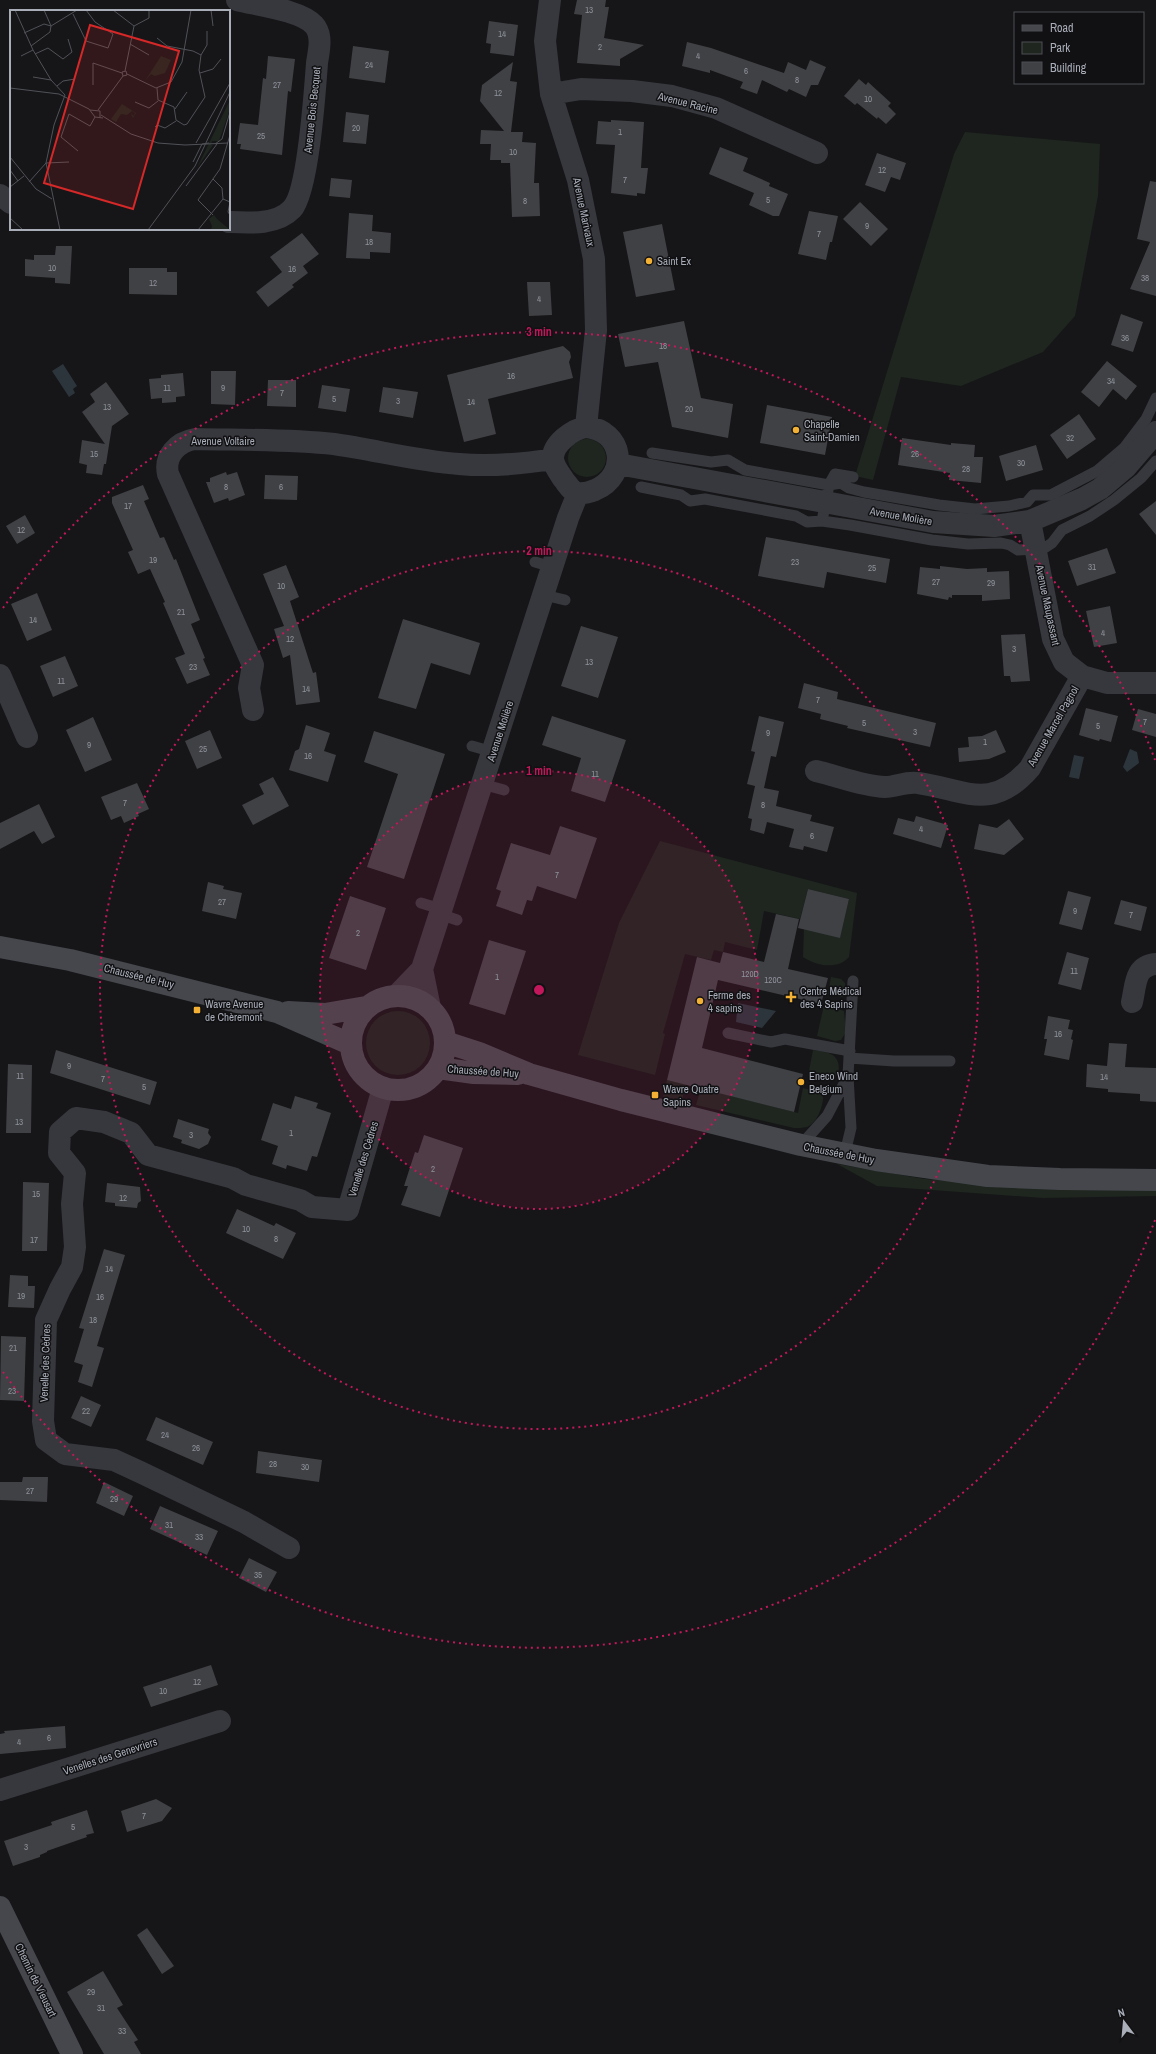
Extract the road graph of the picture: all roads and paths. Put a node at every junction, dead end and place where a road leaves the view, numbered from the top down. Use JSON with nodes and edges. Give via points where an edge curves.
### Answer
{"nodes":[{"id":1,"x":237,"y":0,"type":"edge"},
{"id":2,"x":550,"y":0,"type":"edge"},
{"id":3,"x":551,"y":94,"type":"junction"},
{"id":4,"x":817,"y":153,"type":"dead end"},
{"id":5,"x":0,"y":196,"type":"edge"},
{"id":6,"x":10,"y":202,"type":"edge"},
{"id":7,"x":230,"y":222,"type":"edge"},
{"id":8,"x":1156,"y":398,"type":"edge"},
{"id":9,"x":586,"y":427,"type":"junction"},
{"id":10,"x":1156,"y":432,"type":"edge"},
{"id":11,"x":652,"y":453,"type":"dead end"},
{"id":12,"x":553,"y":459,"type":"junction"},
{"id":13,"x":1156,"y":461,"type":"edge"},
{"id":14,"x":618,"y":464,"type":"junction"},
{"id":15,"x":853,"y":477,"type":"dead end"},
{"id":16,"x":708,"y":481,"type":"junction"},
{"id":17,"x":642,"y":487,"type":"dead end"},
{"id":18,"x":578,"y":493,"type":"junction"},
{"id":19,"x":825,"y":503,"type":"junction"},
{"id":20,"x":1028,"y":511,"type":"junction"},
{"id":21,"x":1036,"y":549,"type":"junction"},
{"id":22,"x":544,"y":595,"type":"junction"},
{"id":23,"x":565,"y":600,"type":"dead end"},
{"id":24,"x":1082,"y":676,"type":"junction"},
{"id":25,"x":1156,"y":683,"type":"edge"},
{"id":26,"x":3,"y":689,"type":"edge"},
{"id":27,"x":253,"y":710,"type":"dead end"},
{"id":28,"x":27,"y":737,"type":"dead end"},
{"id":29,"x":472,"y":746,"type":"dead end"},
{"id":30,"x":493,"y":752,"type":"junction"},
{"id":31,"x":816,"y":771,"type":"dead end"},
{"id":32,"x":482,"y":784,"type":"junction"},
{"id":33,"x":504,"y":790,"type":"dead end"},
{"id":34,"x":0,"y":947,"type":"edge"},
{"id":35,"x":1156,"y":964,"type":"edge"},
{"id":36,"x":422,"y":969,"type":"junction"},
{"id":37,"x":853,"y":982,"type":"dead end"},
{"id":38,"x":397,"y":995,"type":"junction"},
{"id":39,"x":1132,"y":1002,"type":"dead end"},
{"id":40,"x":366,"y":1007,"type":"junction"},
{"id":41,"x":430,"y":1008,"type":"junction"},
{"id":42,"x":277,"y":1012,"type":"junction"},
{"id":43,"x":728,"y":1033,"type":"dead end"},
{"id":44,"x":445,"y":1042,"type":"junction"},
{"id":45,"x":350,"y":1044,"type":"junction"},
{"id":46,"x":849,"y":1055,"type":"junction"},
{"id":47,"x":950,"y":1061,"type":"dead end"},
{"id":48,"x":438,"y":1068,"type":"junction"},
{"id":49,"x":529,"y":1074,"type":"junction"},
{"id":50,"x":848,"y":1076,"type":"junction"},
{"id":51,"x":383,"y":1088,"type":"junction"},
{"id":52,"x":801,"y":1145,"type":"junction"},
{"id":53,"x":845,"y":1154,"type":"junction"},
{"id":54,"x":1156,"y":1180,"type":"edge"},
{"id":55,"x":289,"y":1548,"type":"dead end"},
{"id":56,"x":220,"y":1721,"type":"dead end"},
{"id":57,"x":0,"y":1790,"type":"edge"},
{"id":58,"x":0,"y":1907,"type":"edge"},
{"id":59,"x":72,"y":2054,"type":"edge"}],
"edges":[{"from":1,"to":7,"type":"street","name":"Avenue Bois Becquet","via":[[304,16],[314,25],[319,35],[306,170],[294,208],[283,216],[269,221]]},
{"from":2,"to":3,"type":"street","name":"Avenue Marivaux","via":[[545,41]]},
{"from":3,"to":4,"type":"street","name":"Avenue Racine","via":[[581,89],[672,96],[716,108]]},
{"from":3,"to":9,"type":"street","name":"Avenue Marivaux","via":[[578,180],[594,259],[596,330]]},
{"from":5,"to":6,"type":"street"},
{"from":8,"to":20,"type":"lane","via":[[1146,419],[1124,448],[1097,472],[1051,495],[1033,495]]},
{"from":9,"to":12,"type":"street","via":[[572,431],[554,453]]},
{"from":9,"to":14,"type":"street","via":[[600,430],[610,437],[616,446]]},
{"from":10,"to":20,"type":"street","name":"Avenue Molière","via":[[1126,467],[1100,488],[1056,511]]},
{"from":11,"to":16,"type":"lane"},
{"from":12,"to":18,"type":"street","via":[[568,486]]},
{"from":12,"to":27,"type":"street","name":"Avenue Voltaire","via":[[480,466],[434,462],[334,444],[195,439],[177,446],[169,459],[168,474],[253,665],[249,688]]},
{"from":13,"to":21,"type":"lane","via":[[1141,478],[1114,500],[1062,530],[1046,547]]},
{"from":14,"to":16,"type":"street","name":"Avenue Molière"},
{"from":14,"to":18,"type":"street","via":[[610,480],[603,486],[586,493]]},
{"from":15,"to":19,"type":"lane","via":[[835,474]]},
{"from":16,"to":17,"type":"lane","via":[[690,501],[681,495]]},
{"from":16,"to":19,"type":"street","name":"Avenue Molière"},
{"from":18,"to":22,"type":"street","name":"Avenue Molière","via":[[544,565]]},
{"from":19,"to":20,"type":"street","name":"Avenue Molière","via":[[950,525],[994,526]]},
{"from":19,"to":21,"type":"lane","via":[[932,540],[968,544],[1001,543],[1018,550]]},
{"from":20,"to":21,"type":"street","name":"Avenue Maupassant"},
{"from":21,"to":24,"type":"street","name":"Avenue Maupassant","via":[[1055,644],[1064,662]]},
{"from":22,"to":23,"type":"lane"},
{"from":22,"to":30,"type":"street","name":"Avenue Molière"},
{"from":24,"to":25,"type":"street","name":"Avenue Maupassant","via":[[1107,683]]},
{"from":24,"to":31,"type":"street","name":"Avenue Marcel Pagnol","via":[[1030,768],[1018,780],[999,791],[971,795],[919,783],[876,786]]},
{"from":26,"to":28,"type":"street"},
{"from":29,"to":30,"type":"lane"},
{"from":30,"to":32,"type":"street","name":"Avenue Molière"},
{"from":32,"to":33,"type":"lane"},
{"from":32,"to":36,"type":"street","name":"Avenue Molière"},
{"from":34,"to":42,"type":"main road","name":"Chaussée de Huy","via":[[70,960]]},
{"from":35,"to":39,"type":"street","via":[[1147,965],[1139,972]]},
{"from":36,"to":38,"type":"street","name":"Avenue Molière"},
{"from":36,"to":41,"type":"street","name":"Avenue Molière"},
{"from":37,"to":46,"type":"lane"},
{"from":38,"to":40,"type":"main road","via":[[375,1001]]},
{"from":38,"to":41,"type":"main road","via":[[420,1001]]},
{"from":40,"to":42,"type":"main road","name":"Chaussée de Huy","via":[[325,1014]]},
{"from":40,"to":45,"type":"main road","via":[[357,1018]]},
{"from":41,"to":44,"type":"main road","via":[[444,1030]]},
{"from":42,"to":45,"type":"main road","name":"Chaussée de Huy"},
{"from":43,"to":46,"type":"lane","via":[[771,1042],[786,1039]]},
{"from":44,"to":48,"type":"main road","via":[[444,1056]]},
{"from":44,"to":49,"type":"main road","name":"Chaussée de Huy","via":[[480,1053]]},
{"from":45,"to":51,"type":"main road","via":[[357,1067],[364,1076]]},
{"from":46,"to":47,"type":"lane","via":[[894,1061]]},
{"from":46,"to":50,"type":"lane"},
{"from":48,"to":49,"type":"main road","name":"Chaussée de Huy"},
{"from":48,"to":51,"type":"main road","via":[[430,1077],[409,1089]]},
{"from":49,"to":52,"type":"main road","name":"Chaussée de Huy","via":[[620,1100]]},
{"from":50,"to":52,"type":"lane","via":[[827,1116]]},
{"from":50,"to":53,"type":"lane","via":[[851,1128]]},
{"from":51,"to":55,"type":"street","name":"Venelle des Cèdres","via":[[348,1210],[312,1207],[300,1200],[246,1185],[233,1178],[148,1155],[132,1133],[104,1122],[76,1118],[60,1132],[59,1153],[75,1173],[72,1204],[75,1246],[72,1267],[46,1320],[43,1420],[46,1440],[65,1454],[114,1460],[244,1522]]},
{"from":52,"to":53,"type":"main road","name":"Chaussée de Huy"},
{"from":53,"to":54,"type":"main road","name":"Chaussée de Huy","via":[[914,1167],[988,1176],[1060,1180]]},
{"from":56,"to":57,"type":"street","name":"Venelles des Genevriers"},
{"from":58,"to":59,"type":"main road","name":"Chemin de Vieusart"}]}
